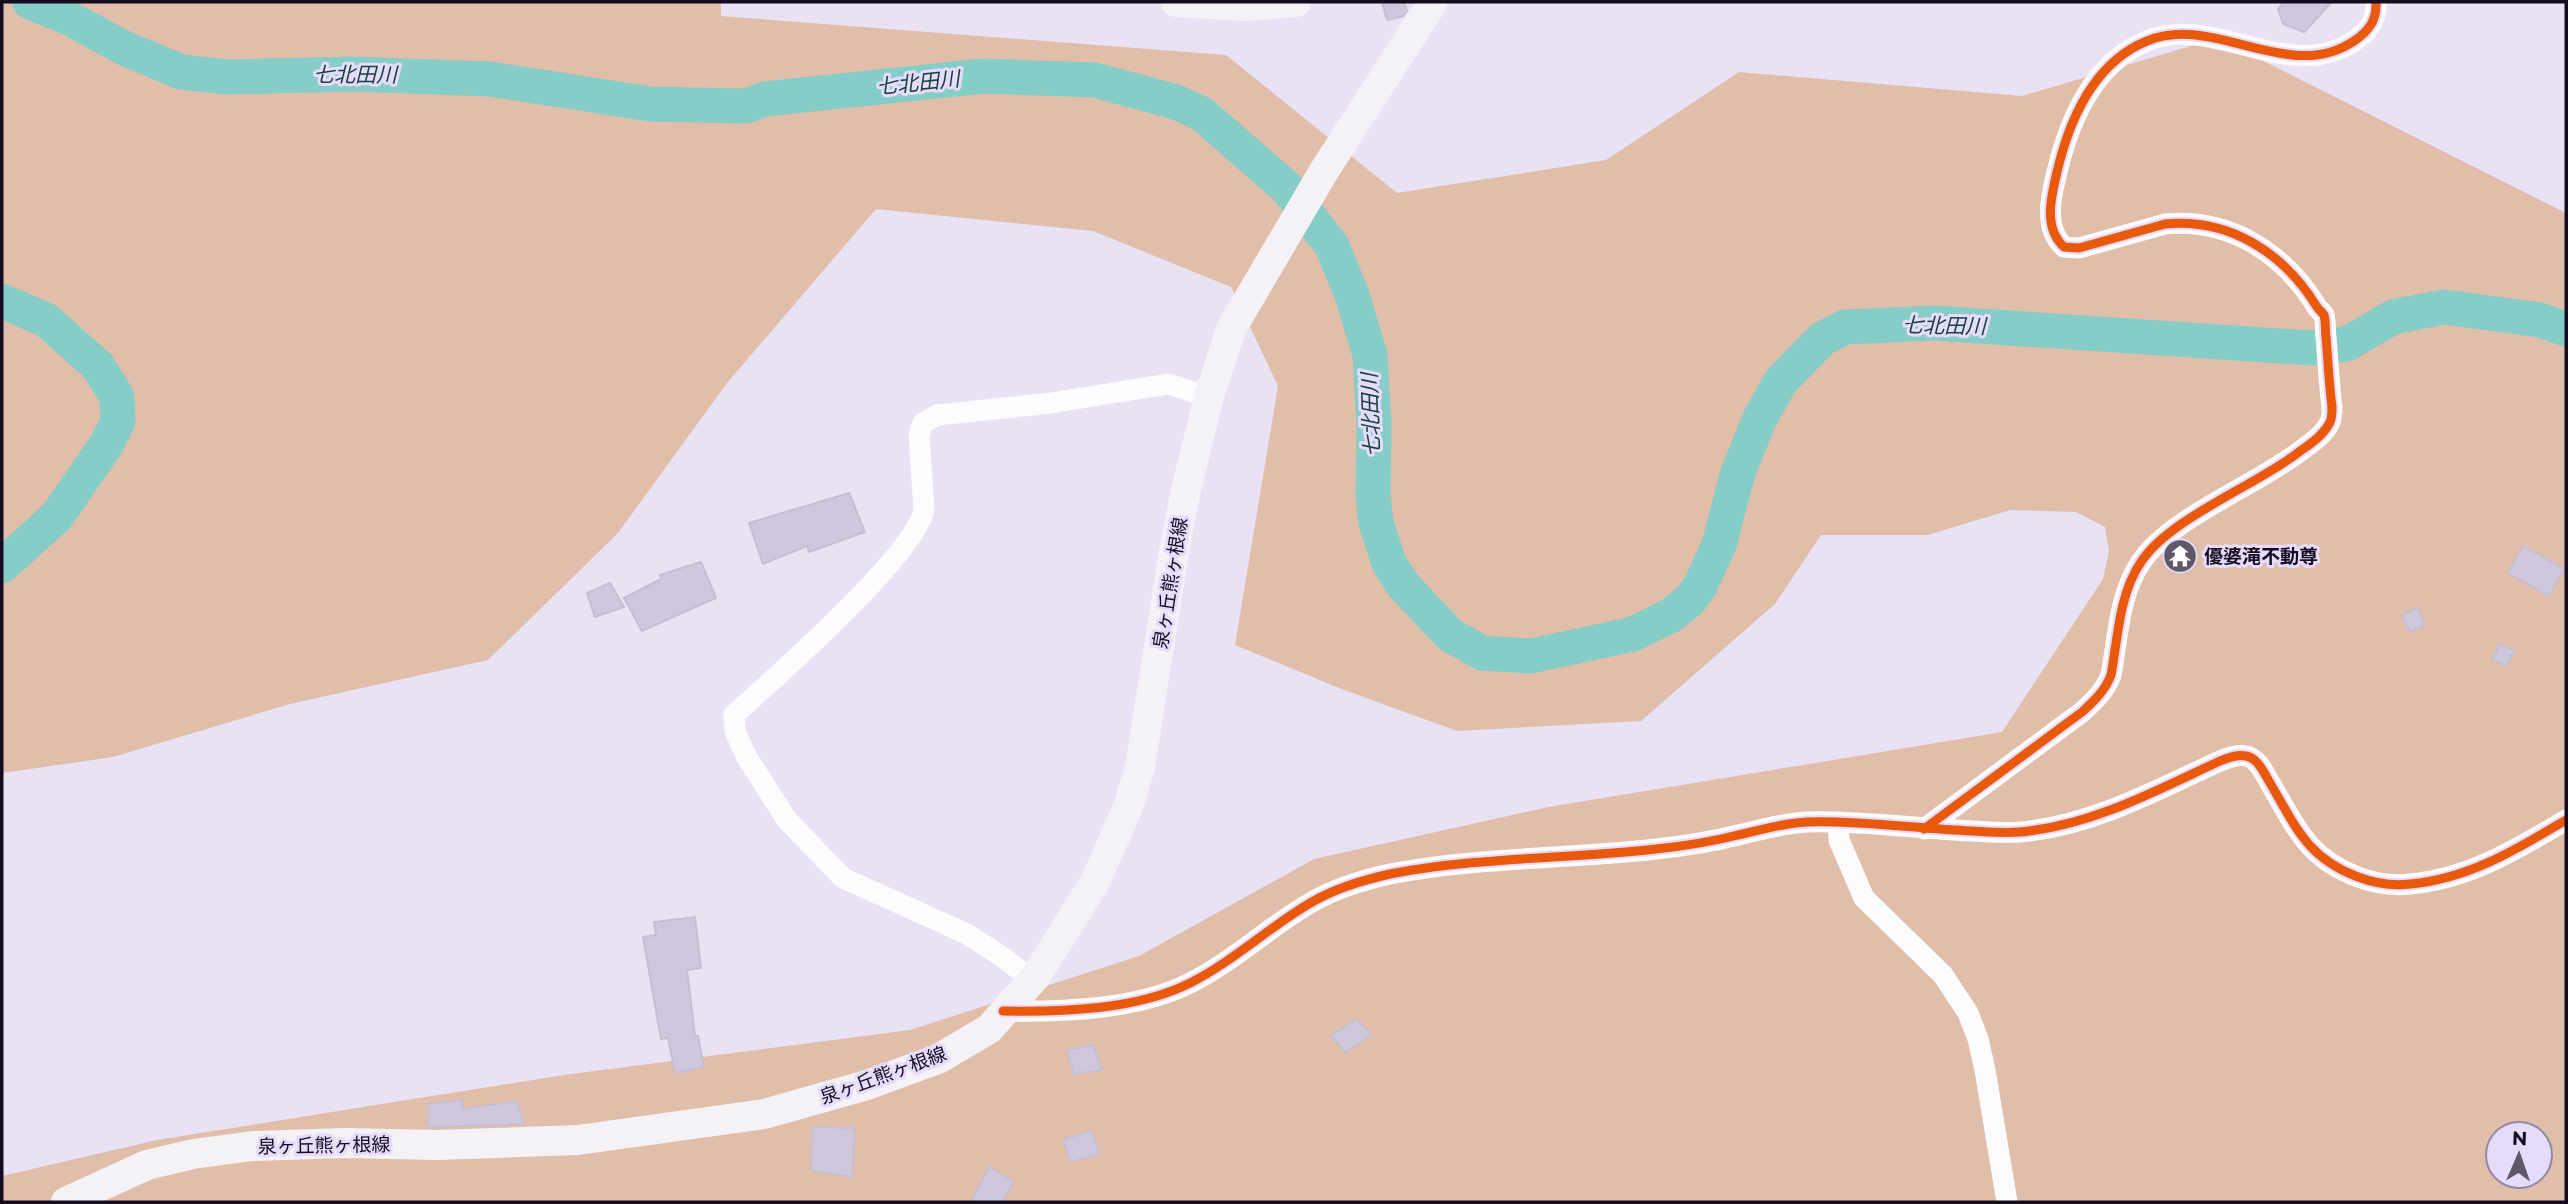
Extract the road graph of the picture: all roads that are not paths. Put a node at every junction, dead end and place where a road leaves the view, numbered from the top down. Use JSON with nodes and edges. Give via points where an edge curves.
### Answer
{"nodes":[{"id":1,"x":1176,"y":2,"type":"edge"},
{"id":2,"x":1296,"y":2,"type":"edge"},
{"id":3,"x":1433,"y":2,"type":"edge"},
{"id":4,"x":2376,"y":2,"type":"edge"},
{"id":5,"x":1209,"y":397,"type":"junction"},
{"id":6,"x":2566,"y":820,"type":"edge"},
{"id":7,"x":1838,"y":823,"type":"junction"},
{"id":8,"x":1924,"y":829,"type":"junction"},
{"id":9,"x":1032,"y":981,"type":"junction"},
{"id":10,"x":1003,"y":1011,"type":"junction"},
{"id":11,"x":66,"y":1202,"type":"edge"},
{"id":12,"x":2007,"y":1202,"type":"edge"}],
"edges":[{"from":1,"to":2,"type":"main road","via":[[1245,6]]},
{"from":3,"to":5,"type":"main road","name":"泉ヶ丘熊ヶ根線","via":[[1324,171],[1231,329]]},
{"from":4,"to":8,"type":"street","via":[[2375,20],[2369,29],[2347,46],[2319,56],[2285,55],[2211,37],[2161,37],[2118,59],[2077,111],[2050,204],[2053,233],[2064,247],[2079,248],[2178,223],[2208,225],[2256,244],[2284,265],[2324,316],[2331,421],[2289,460],[2154,546],[2133,574],[2110,675],[2100,695]]},
{"from":5,"to":9,"type":"main road","name":"泉ヶ丘熊ヶ根線","via":[[1174,551],[1142,754],[1128,807],[1096,882]]},
{"from":5,"to":9,"type":"street","via":[[1168,384],[937,415],[923,423],[919,435],[922,522],[835,621],[734,715],[735,731],[746,756],[787,820],[843,878],[967,934]]},
{"from":6,"to":8,"type":"street","via":[[2463,874],[2382,884],[2320,858],[2259,766],[2245,756],[2220,761],[2145,797],[2055,827],[2012,832]]},
{"from":7,"to":8,"type":"street"},
{"from":7,"to":10,"type":"street","via":[[1787,824],[1704,843],[1495,860],[1373,878],[1314,900],[1230,960],[1170,991],[1095,1007]]},
{"from":7,"to":12,"type":"street","via":[[1839,840],[1864,898],[1943,975],[1968,1013],[1985,1070]]},
{"from":9,"to":10,"type":"main road","name":"泉ヶ丘熊ヶ根線"},
{"from":10,"to":11,"type":"main road","name":"泉ヶ丘熊ヶ根線","via":[[989,1029],[938,1059],[764,1114],[578,1140],[253,1146],[147,1165]]}]}
